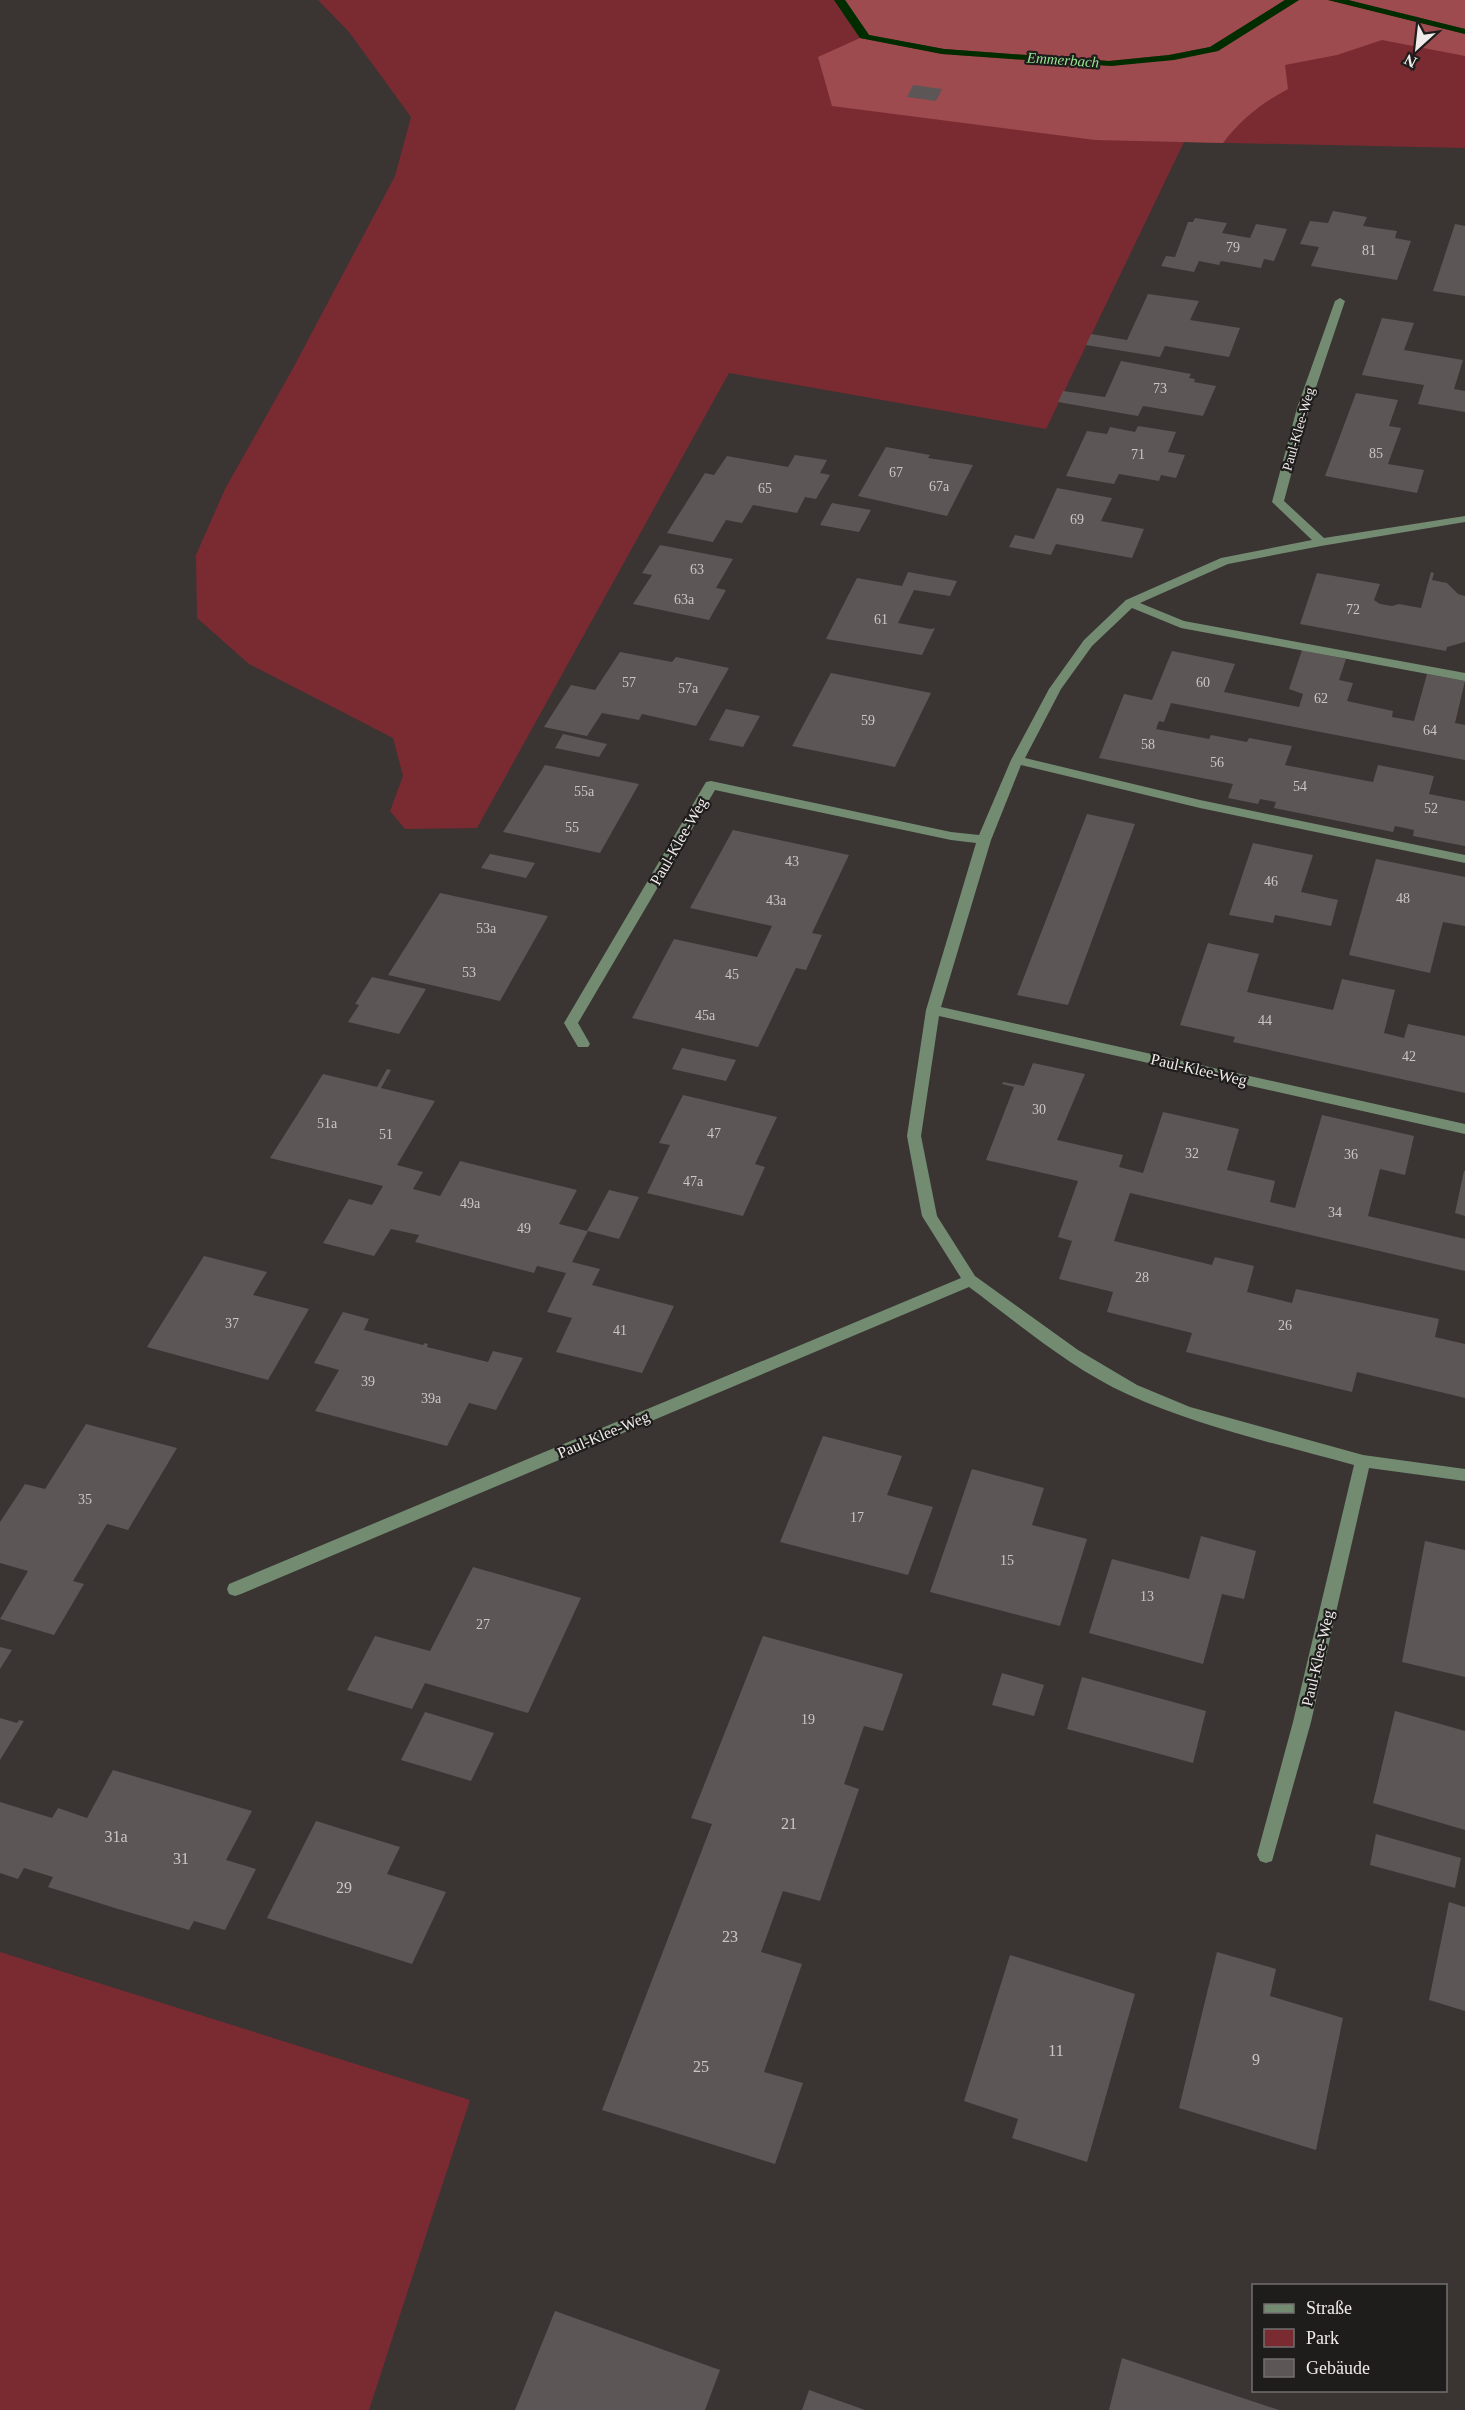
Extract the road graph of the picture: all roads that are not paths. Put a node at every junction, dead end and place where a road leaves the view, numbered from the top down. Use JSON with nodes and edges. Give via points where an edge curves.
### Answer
{"nodes":[{"id":1,"x":1340,"y":301,"type":"dead end"},
{"id":2,"x":1465,"y":519,"type":"edge"},
{"id":3,"x":1321,"y":542,"type":"junction"},
{"id":4,"x":1130,"y":603,"type":"junction"},
{"id":5,"x":1465,"y":677,"type":"edge"},
{"id":6,"x":1017,"y":760,"type":"junction"},
{"id":7,"x":984,"y":840,"type":"junction"},
{"id":8,"x":1465,"y":859,"type":"edge"},
{"id":9,"x":933,"y":1010,"type":"junction"},
{"id":10,"x":583,"y":1044,"type":"dead end"},
{"id":11,"x":1465,"y":1129,"type":"edge"},
{"id":12,"x":970,"y":1280,"type":"junction"},
{"id":13,"x":1363,"y":1461,"type":"junction"},
{"id":14,"x":1465,"y":1475,"type":"edge"},
{"id":15,"x":235,"y":1589,"type":"dead end"},
{"id":16,"x":1266,"y":1855,"type":"dead end"}],
"edges":[{"from":1,"to":3,"type":"street","name":"Paul-Klee-Weg","via":[[1303,408],[1278,502]]},
{"from":2,"to":3,"type":"street"},
{"from":3,"to":4,"type":"street","via":[[1225,561]]},
{"from":4,"to":5,"type":"street","via":[[1181,624]]},
{"from":4,"to":6,"type":"street","via":[[1088,643],[1061,680]]},
{"from":6,"to":7,"type":"street"},
{"from":6,"to":8,"type":"street","via":[[1200,804]]},
{"from":7,"to":9,"type":"street"},
{"from":7,"to":10,"type":"street","name":"Paul-Klee-Weg","via":[[711,785],[571,1023]]},
{"from":9,"to":11,"type":"street","name":"Paul-Klee-Weg"},
{"from":9,"to":12,"type":"street","via":[[914,1136],[930,1216]]},
{"from":12,"to":13,"type":"street","via":[[1072,1354],[1131,1389],[1186,1412]]},
{"from":12,"to":15,"type":"street","name":"Paul-Klee-Weg"},
{"from":13,"to":14,"type":"street"},
{"from":13,"to":16,"type":"street","name":"Paul-Klee-Weg","via":[[1302,1722]]}]}
